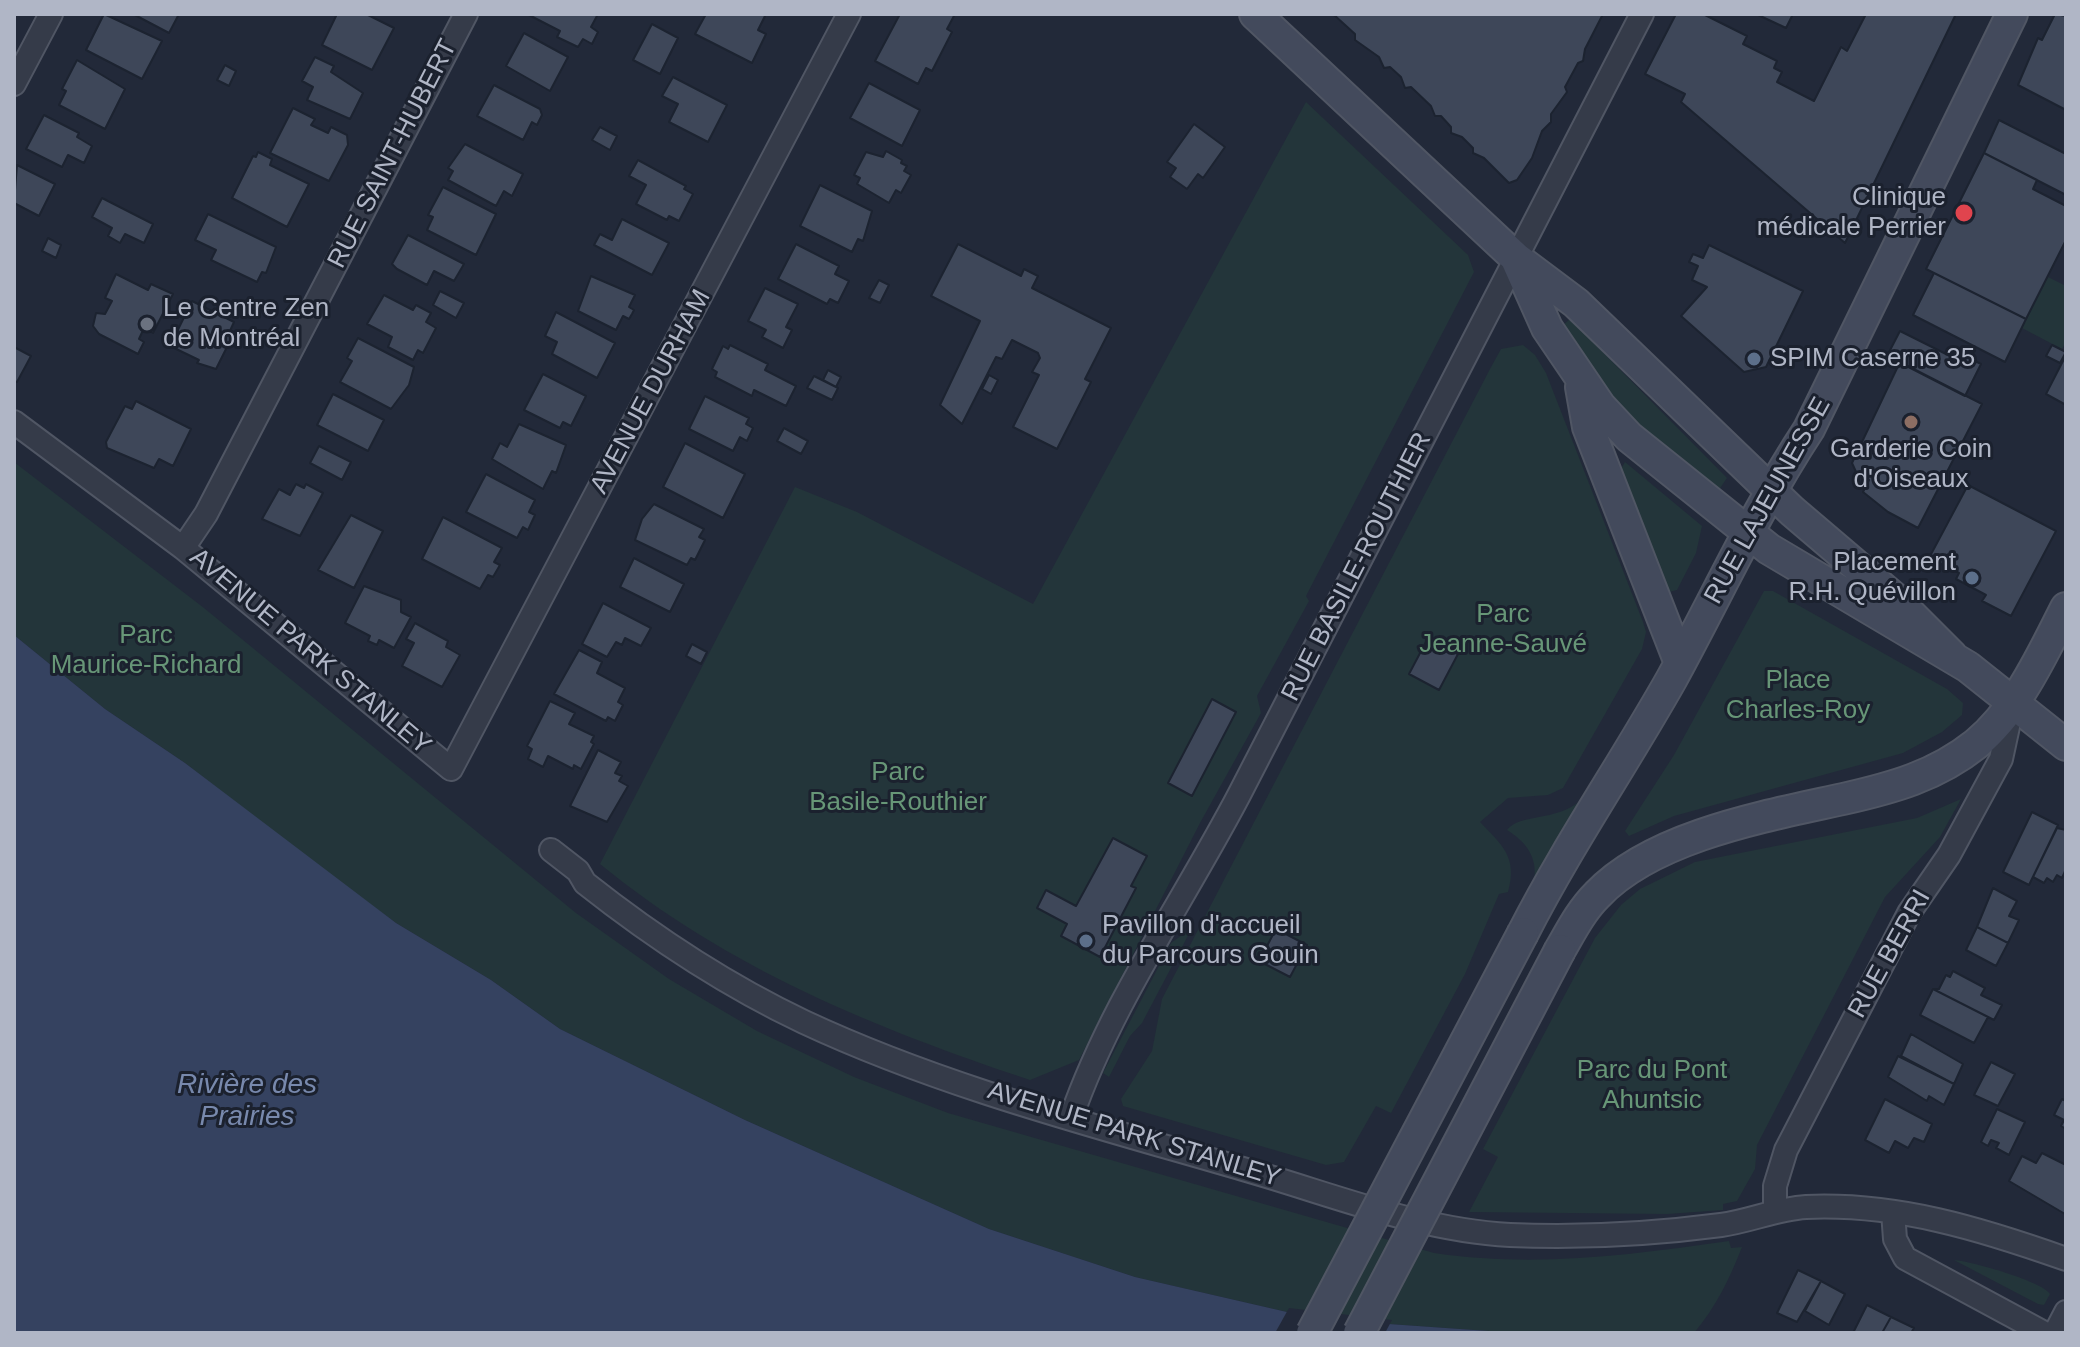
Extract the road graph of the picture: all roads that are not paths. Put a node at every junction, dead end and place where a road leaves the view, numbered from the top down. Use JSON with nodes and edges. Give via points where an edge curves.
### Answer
{"nodes":[{"id":1,"x":51,"y":14,"type":"edge"},
{"id":2,"x":466,"y":14,"type":"edge"},
{"id":3,"x":849,"y":14,"type":"edge"},
{"id":4,"x":1642,"y":14,"type":"edge"},
{"id":5,"x":2012,"y":14,"type":"edge"},
{"id":6,"x":1270,"y":19,"type":"edge"},
{"id":7,"x":14,"y":84,"type":"edge"},
{"id":8,"x":1516,"y":258,"type":"junction"},
{"id":9,"x":1580,"y":377,"type":"junction"},
{"id":10,"x":14,"y":422,"type":"edge"},
{"id":11,"x":1771,"y":491,"type":"junction"},
{"id":12,"x":1750,"y":534,"type":"junction"},
{"id":13,"x":183,"y":548,"type":"junction"},
{"id":14,"x":2066,"y":608,"type":"edge"},
{"id":15,"x":1952,"y":656,"type":"junction"},
{"id":16,"x":1680,"y":663,"type":"junction"},
{"id":17,"x":2014,"y":700,"type":"junction"},
{"id":18,"x":2066,"y":745,"type":"edge"},
{"id":19,"x":451,"y":769,"type":"joint"},
{"id":20,"x":551,"y":850,"type":"dead end"},
{"id":21,"x":1071,"y":1118,"type":"junction"},
{"id":22,"x":1775,"y":1211,"type":"junction"},
{"id":23,"x":1893,"y":1212,"type":"junction"},
{"id":24,"x":2066,"y":1259,"type":"edge"},
{"id":25,"x":2066,"y":1312,"type":"edge"},
{"id":26,"x":1312,"y":1333,"type":"edge"},
{"id":27,"x":1359,"y":1333,"type":"edge"},
{"id":28,"x":2044,"y":1333,"type":"edge"},
{"id":29,"x":2055,"y":1333,"type":"edge"}],
"edges":[{"from":1,"to":7,"type":"street"},
{"from":2,"to":13,"type":"street","name":"RUE SAINT-HUBERT","via":[[206,514]]},
{"from":3,"to":19,"type":"street","name":"AVENUE DURHAM"},
{"from":4,"to":8,"type":"street","name":"RUE BASILE-ROUTHIER"},
{"from":5,"to":11,"type":"main road","name":"RUE LAJEUNESSE","via":[[1819,409]]},
{"from":6,"to":8,"type":"main road"},
{"from":8,"to":9,"type":"main road","via":[[1547,328]]},
{"from":8,"to":11,"type":"main road","via":[[1576,303]]},
{"from":8,"to":21,"type":"street","name":"RUE BASILE-ROUTHIER","via":[[1226,821],[1091,1064]]},
{"from":9,"to":12,"type":"main road","via":[[1620,429]]},
{"from":9,"to":16,"type":"main road","via":[[1588,427]]},
{"from":10,"to":13,"type":"street","name":"AVENUE PARK STANLEY"},
{"from":11,"to":12,"type":"main road","name":"RUE LAJEUNESSE"},
{"from":11,"to":15,"type":"main road"},
{"from":12,"to":15,"type":"main road"},
{"from":12,"to":16,"type":"main road","name":"RUE LAJEUNESSE"},
{"from":13,"to":19,"type":"street","name":"AVENUE PARK STANLEY"},
{"from":14,"to":17,"type":"main road","name":"RUE BERRI"},
{"from":15,"to":17,"type":"main road"},
{"from":16,"to":26,"type":"main road","name":"RUE LAJEUNESSE","bridge":true,"via":[[1562,858]]},
{"from":17,"to":18,"type":"main road"},
{"from":17,"to":22,"type":"street","name":"RUE BERRI","via":[[2001,759],[1949,855],[1909,913],[1786,1150],[1775,1186]]},
{"from":17,"to":27,"type":"main road","name":"RUE BERRI","bridge":true,"via":[[1978,742],[1916,779],[1704,835],[1655,853],[1599,892],[1560,950]]},
{"from":20,"to":21,"type":"street","name":"AVENUE PARK STANLEY","via":[[585,883],[667,943],[799,1019],[902,1062]]},
{"from":21,"to":22,"type":"street","name":"AVENUE PARK STANLEY","via":[[1410,1219],[1476,1232],[1646,1232],[1731,1224]]},
{"from":22,"to":23,"type":"street","name":"AVENUE PARK STANLEY","via":[[1829,1207]]},
{"from":23,"to":24,"type":"street","name":"AVENUE PARK STANLEY","via":[[1980,1229]]},
{"from":23,"to":28,"type":"street","via":[[1895,1239],[1905,1258]]},
{"from":25,"to":29,"type":"street"}]}
